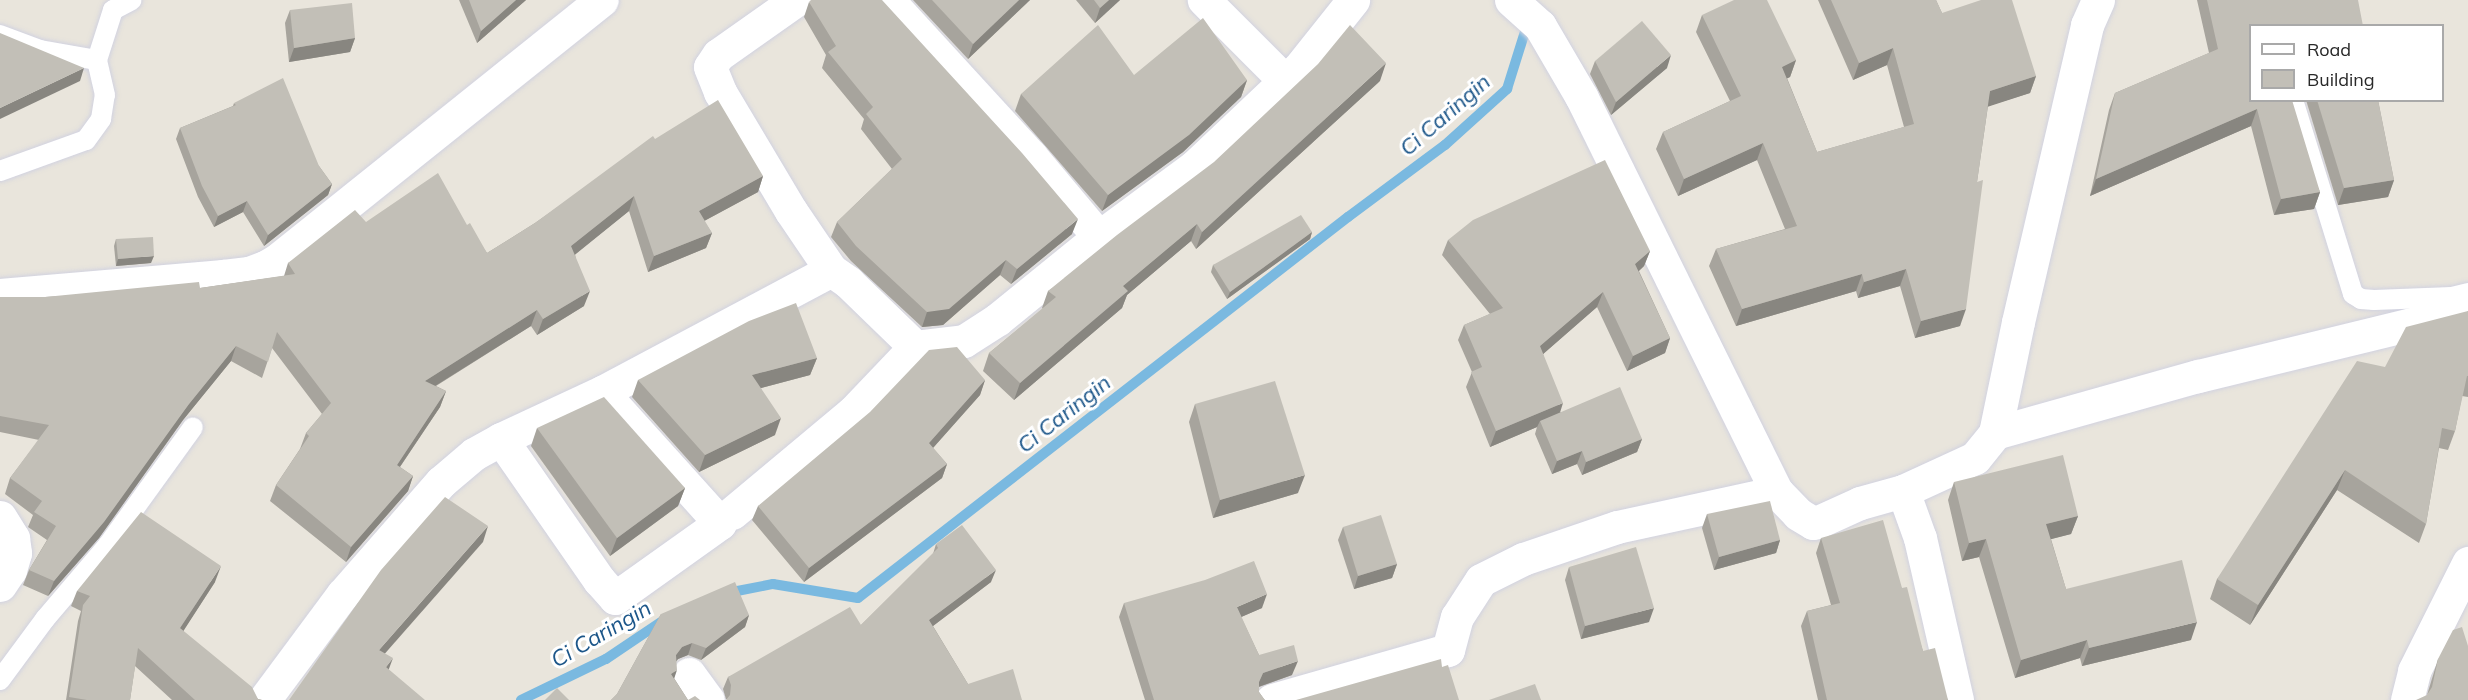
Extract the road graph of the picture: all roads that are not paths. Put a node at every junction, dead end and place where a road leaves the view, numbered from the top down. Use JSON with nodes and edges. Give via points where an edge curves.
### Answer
{"nodes":[{"id":1,"x":132,"y":0,"type":"edge"},
{"id":2,"x":602,"y":0,"type":"edge"},
{"id":3,"x":796,"y":0,"type":"edge"},
{"id":4,"x":888,"y":0,"type":"edge"},
{"id":5,"x":1204,"y":0,"type":"edge"},
{"id":6,"x":1353,"y":0,"type":"edge"},
{"id":7,"x":2098,"y":0,"type":"edge"},
{"id":8,"x":1523,"y":10,"type":"edge"},
{"id":9,"x":0,"y":35,"type":"edge"},
{"id":10,"x":97,"y":60,"type":"junction"},
{"id":11,"x":1284,"y":81,"type":"junction"},
{"id":12,"x":2294,"y":102,"type":"edge"},
{"id":13,"x":0,"y":171,"type":"edge"},
{"id":14,"x":1099,"y":237,"type":"junction"},
{"id":15,"x":831,"y":270,"type":"junction"},
{"id":16,"x":2468,"y":293,"type":"edge"},
{"id":17,"x":0,"y":295,"type":"edge"},
{"id":18,"x":2468,"y":310,"type":"edge"},
{"id":19,"x":915,"y":347,"type":"junction"},
{"id":20,"x":602,"y":392,"type":"junction"},
{"id":21,"x":192,"y":428,"type":"dead end"},
{"id":22,"x":1995,"y":434,"type":"junction"},
{"id":23,"x":501,"y":439,"type":"junction"},
{"id":24,"x":1903,"y":491,"type":"junction"},
{"id":25,"x":1777,"y":492,"type":"junction"},
{"id":26,"x":732,"y":513,"type":"dead end"},
{"id":27,"x":0,"y":517,"type":"edge"},
{"id":28,"x":2468,"y":563,"type":"edge"},
{"id":29,"x":0,"y":585,"type":"edge"},
{"id":30,"x":0,"y":680,"type":"edge"},
{"id":31,"x":264,"y":700,"type":"edge"},
{"id":32,"x":1272,"y":700,"type":"edge"},
{"id":33,"x":1957,"y":700,"type":"edge"},
{"id":34,"x":2406,"y":700,"type":"edge"}],
"edges":[{"from":1,"to":10,"type":"lane","via":[[113,10]]},
{"from":2,"to":17,"type":"street","via":[[265,267],[232,275]]},
{"from":3,"to":15,"type":"street","via":[[718,56],[710,67],[720,92]]},
{"from":4,"to":14,"type":"street","via":[[1031,156]]},
{"from":5,"to":11,"type":"street"},
{"from":6,"to":11,"type":"street"},
{"from":7,"to":22,"type":"street","via":[[2087,25]]},
{"from":8,"to":25,"type":"street","via":[[1582,98]]},
{"from":9,"to":10,"type":"lane","via":[[40,50]]},
{"from":10,"to":13,"type":"lane","via":[[105,95],[101,118],[86,140]]},
{"from":11,"to":14,"type":"street","via":[[1195,166]]},
{"from":12,"to":16,"type":"lane","via":[[2353,294],[2374,300]]},
{"from":14,"to":19,"type":"street","via":[[998,319],[964,341]]},
{"from":15,"to":19,"type":"street"},
{"from":15,"to":20,"type":"street"},
{"from":18,"to":22,"type":"street","via":[[2198,376]]},
{"from":19,"to":26,"type":"street","via":[[853,412]]},
{"from":20,"to":23,"type":"street"},
{"from":20,"to":23,"type":"street","via":[[720,523],[615,598]]},
{"from":21,"to":30,"type":"lane","via":[[108,545]]},
{"from":22,"to":24,"type":"street","via":[[1975,458]]},
{"from":23,"to":31,"type":"street","via":[[474,454],[441,483],[342,595]]},
{"from":24,"to":25,"type":"street","via":[[1860,503],[1813,523]]},
{"from":24,"to":33,"type":"street","via":[[1920,538]]},
{"from":25,"to":32,"type":"street","via":[[1617,527],[1522,559],[1481,580],[1457,617],[1448,650]]},
{"from":27,"to":29,"type":"street","via":[[13,538],[15,553]]},
{"from":28,"to":34,"type":"street","via":[[2414,671]]}]}
